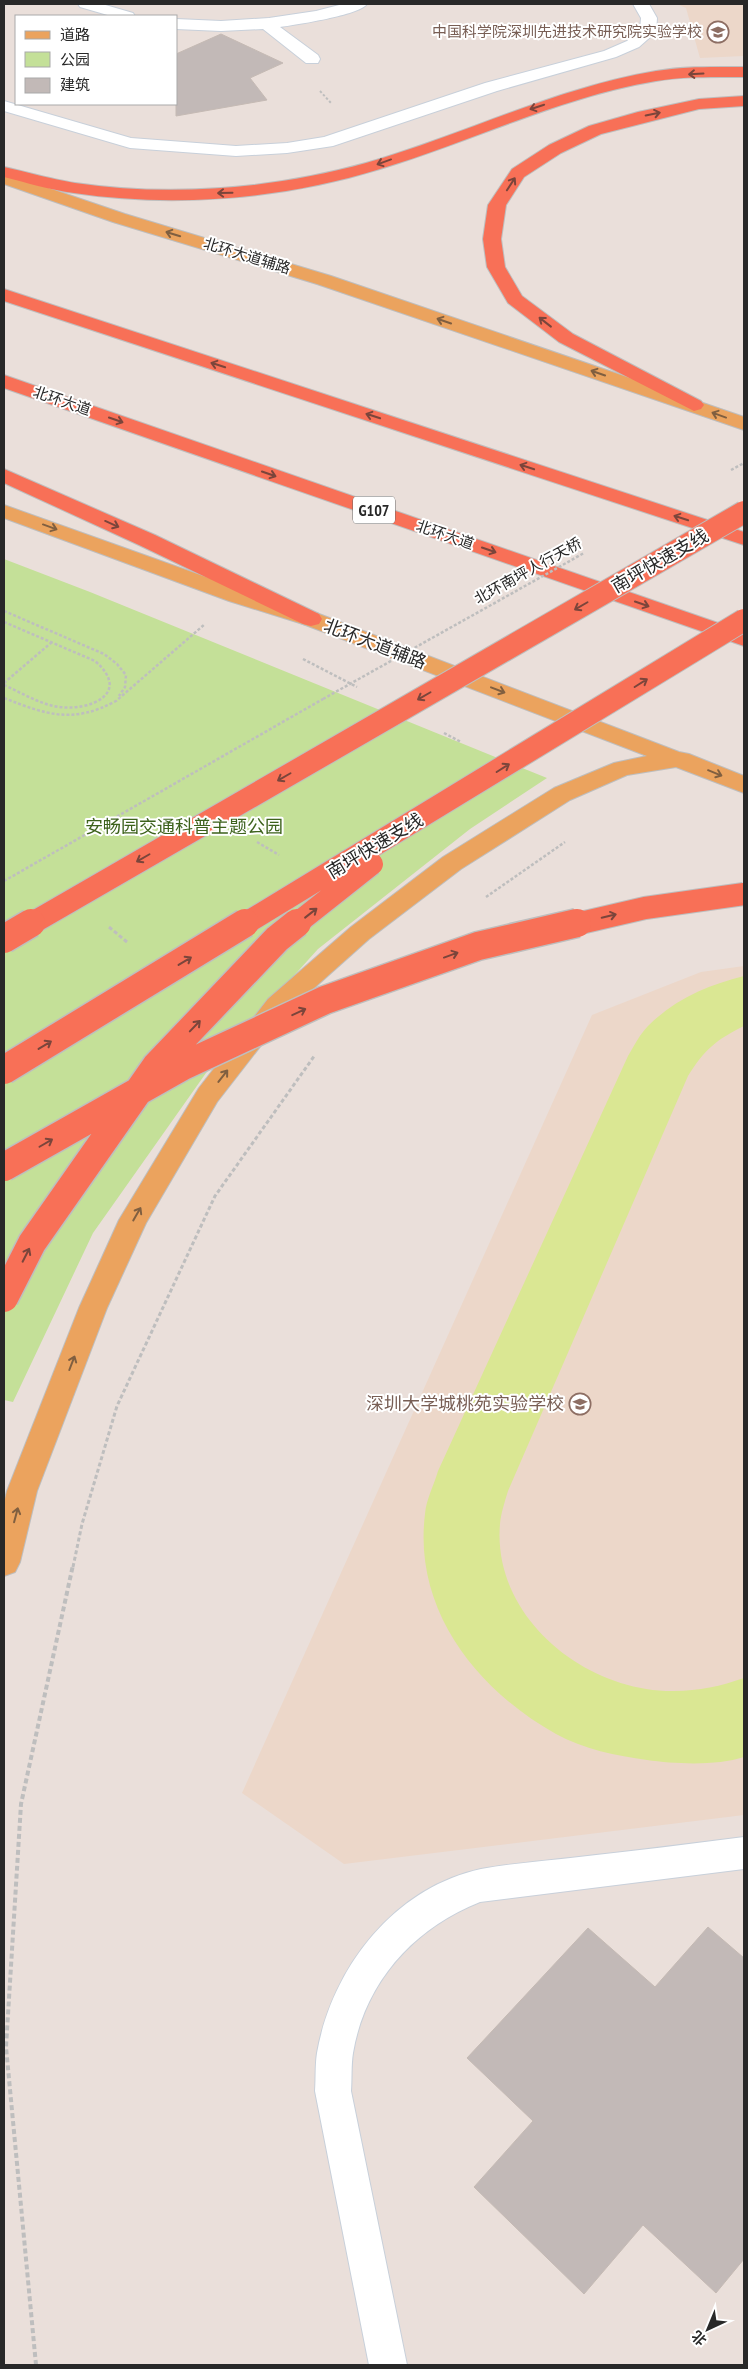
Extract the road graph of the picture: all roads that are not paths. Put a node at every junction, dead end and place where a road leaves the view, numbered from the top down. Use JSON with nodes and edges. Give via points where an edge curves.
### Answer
{"nodes":[{"id":1,"x":86,"y":4,"type":"edge"},
{"id":2,"x":359,"y":4,"type":"edge"},
{"id":3,"x":641,"y":4,"type":"edge"},
{"id":4,"x":124,"y":15,"type":"edge"},
{"id":5,"x":264,"y":22,"type":"junction"},
{"id":6,"x":178,"y":24,"type":"edge"},
{"id":7,"x":312,"y":59,"type":"road end"},
{"id":8,"x":744,"y":72,"type":"edge"},
{"id":9,"x":744,"y":101,"type":"edge"},
{"id":10,"x":4,"y":106,"type":"edge"},
{"id":11,"x":4,"y":172,"type":"edge"},
{"id":12,"x":4,"y":178,"type":"edge"},
{"id":13,"x":4,"y":295,"type":"edge"},
{"id":14,"x":4,"y":381,"type":"edge"},
{"id":15,"x":694,"y":405,"type":"junction"},
{"id":16,"x":744,"y":424,"type":"edge"},
{"id":17,"x":4,"y":475,"type":"edge"},
{"id":18,"x":4,"y":511,"type":"edge"},
{"id":19,"x":744,"y":512,"type":"edge"},
{"id":20,"x":744,"y":538,"type":"edge"},
{"id":21,"x":311,"y":619,"type":"junction"},
{"id":22,"x":744,"y":620,"type":"edge"},
{"id":23,"x":744,"y":639,"type":"edge"},
{"id":24,"x":681,"y":759,"type":"junction"},
{"id":25,"x":744,"y":785,"type":"edge"},
{"id":26,"x":461,"y":794,"type":"junction"},
{"id":27,"x":744,"y":894,"type":"edge"},
{"id":28,"x":4,"y":939,"type":"edge"},
{"id":29,"x":4,"y":1070,"type":"edge"},
{"id":30,"x":4,"y":1167,"type":"edge"},
{"id":31,"x":4,"y":1298,"type":"edge"},
{"id":32,"x":4,"y":1562,"type":"edge"},
{"id":33,"x":744,"y":1852,"type":"edge"},
{"id":34,"x":388,"y":2365,"type":"edge"}],
"edges":[{"from":1,"to":4,"type":"lane"},
{"from":2,"to":5,"type":"lane","via":[[298,19]]},
{"from":3,"to":10,"type":"lane","via":[[649,18],[648,32],[633,44],[610,54],[491,87],[327,142],[236,151],[130,143]]},
{"from":5,"to":6,"type":"lane"},
{"from":5,"to":7,"type":"lane"},
{"from":8,"to":11,"type":"highway","one_way":true,"via":[[657,76],[598,89],[532,109],[374,166],[312,182],[242,192],[161,194],[74,188]]},
{"from":15,"to":9,"type":"highway","one_way":true,"via":[[566,338],[515,299],[496,267],[492,239],[497,205],[518,173],[555,149],[594,130],[699,104]]},
{"from":15,"to":12,"type":"main road","name":"北环大道辅路","one_way":true,"via":[[324,280],[118,218]]},
{"from":20,"to":13,"type":"highway","one_way":true},
{"from":14,"to":23,"type":"highway","name":"北环大道","number":"G107","one_way":true},
{"from":16,"to":15,"type":"main road","name":"北环大道辅路","one_way":true},
{"from":17,"to":21,"type":"highway","one_way":true},
{"from":18,"to":21,"type":"main road","name":"北环大道辅路","one_way":true,"via":[[237,596]]},
{"from":19,"to":28,"type":"highway","name":"南坪快速支线","one_way":true,"bridge":true},
{"from":21,"to":24,"type":"main road","name":"北环大道辅路","one_way":true},
{"from":26,"to":22,"type":"highway","name":"南坪快速支线","one_way":true,"bridge":true},
{"from":24,"to":25,"type":"main road","name":"北环大道辅路","one_way":true},
{"from":32,"to":24,"type":"main road","one_way":true,"via":[[22,1491],[93,1308],[133,1220],[208,1095],[276,1006],[360,933],[444,869],[562,794],[622,768]]},
{"from":29,"to":26,"type":"highway","name":"南坪快速支线","one_way":true,"bridge":true},
{"from":31,"to":26,"type":"highway","one_way":true,"bridge":true,"via":[[32,1243],[156,1066],[277,939]]},
{"from":30,"to":27,"type":"highway","one_way":true,"bridge":true,"via":[[183,1066],[324,1000],[478,946],[645,908]]},
{"from":33,"to":34,"type":"lane","via":[[480,1886],[445,1900],[413,1920],[384,1946],[362,1976],[342,2022],[333,2091]]}]}
